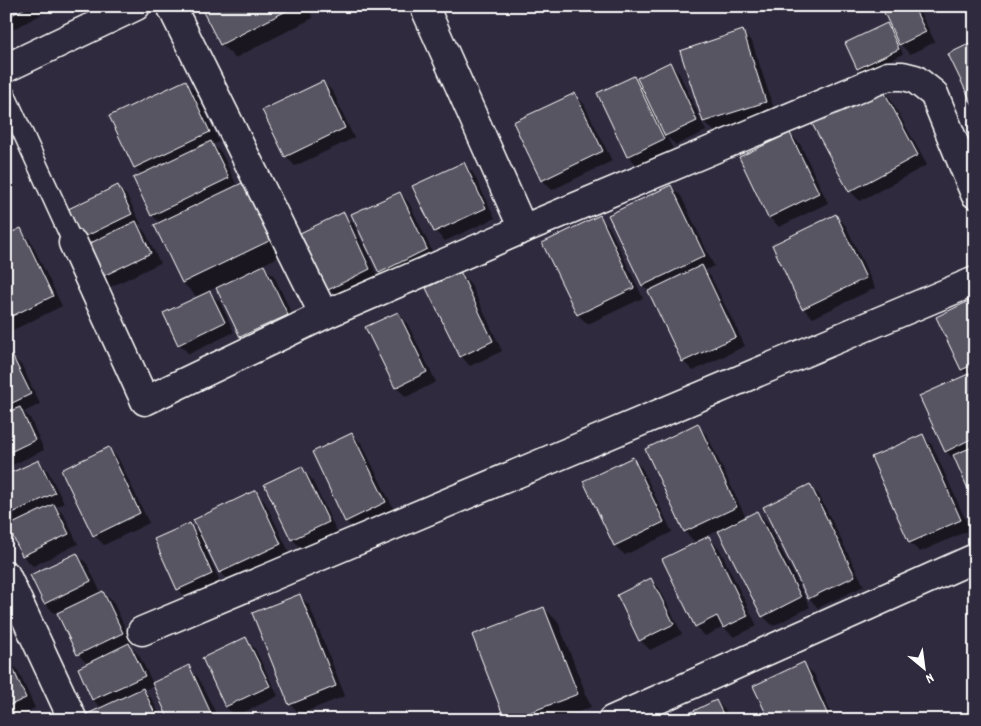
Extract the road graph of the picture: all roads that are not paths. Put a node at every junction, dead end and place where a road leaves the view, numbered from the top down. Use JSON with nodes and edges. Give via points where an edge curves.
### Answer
{"nodes":[{"id":1,"x":136,"y":6,"type":"edge"},
{"id":2,"x":171,"y":6,"type":"edge"},
{"id":3,"x":424,"y":6,"type":"edge"},
{"id":4,"x":6,"y":68,"type":"edge"},
{"id":5,"x":6,"y":96,"type":"edge"},
{"id":6,"x":975,"y":194,"type":"edge"},
{"id":7,"x":523,"y":229,"type":"junction"},
{"id":8,"x":73,"y":243,"type":"joint"},
{"id":9,"x":975,"y":281,"type":"edge"},
{"id":10,"x":324,"y":315,"type":"junction"},
{"id":11,"x":975,"y":558,"type":"edge"},
{"id":12,"x":6,"y":575,"type":"edge"},
{"id":13,"x":142,"y":631,"type":"dead end"},
{"id":14,"x":73,"y":720,"type":"edge"},
{"id":15,"x":612,"y":720,"type":"edge"}],
"edges":[{"from":1,"to":4,"type":"street"},
{"from":2,"to":10,"type":"street"},
{"from":3,"to":7,"type":"street"},
{"from":5,"to":8,"type":"lane"},
{"from":6,"to":7,"type":"street","via":[[934,94],[915,79],[888,76]]},
{"from":7,"to":10,"type":"street"},
{"from":8,"to":10,"type":"street","via":[[145,402]]},
{"from":9,"to":13,"type":"street"},
{"from":11,"to":15,"type":"street"},
{"from":12,"to":14,"type":"street"}]}
